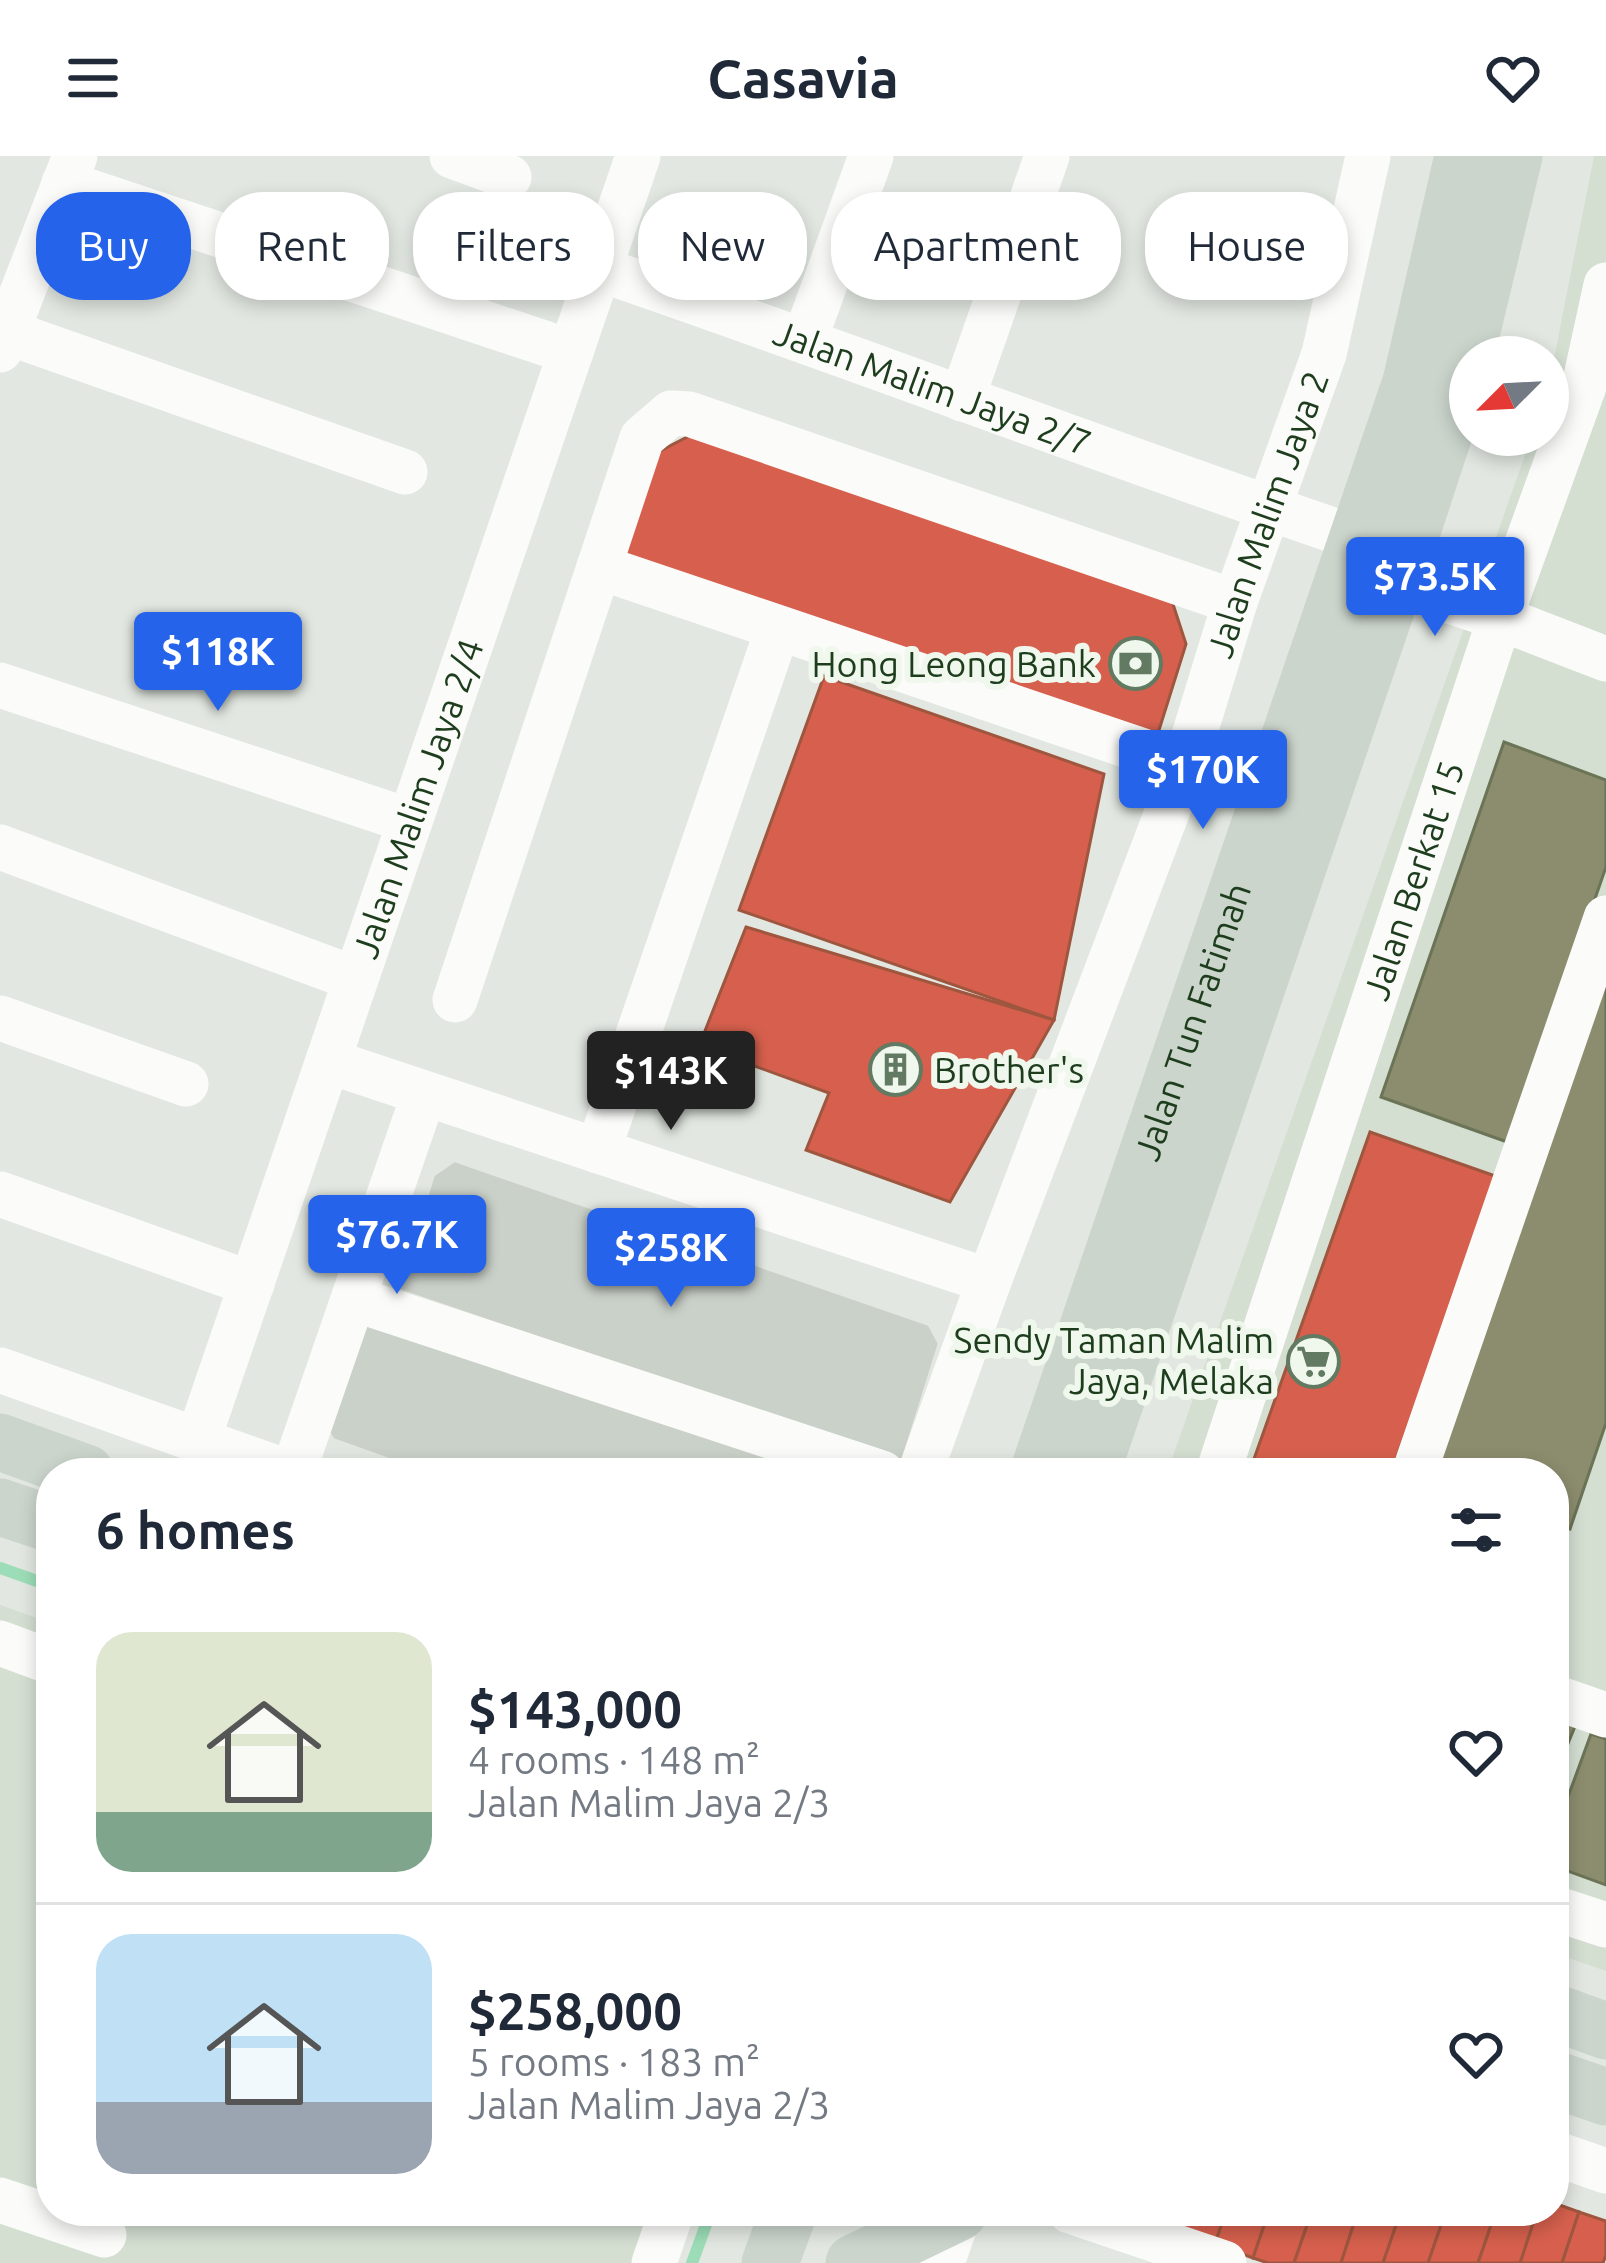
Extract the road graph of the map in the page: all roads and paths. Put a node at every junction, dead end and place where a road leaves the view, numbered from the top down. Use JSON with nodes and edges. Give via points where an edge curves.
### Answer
{"nodes":[{"id":1,"x":452,"y":156,"type":"edge"},
{"id":2,"x":638,"y":156,"type":"edge"},
{"id":3,"x":871,"y":156,"type":"edge"},
{"id":4,"x":1047,"y":156,"type":"edge"},
{"id":5,"x":1368,"y":156,"type":"edge"},
{"id":6,"x":1463,"y":156,"type":"edge"},
{"id":7,"x":1514,"y":156,"type":"edge"},
{"id":8,"x":70,"y":169,"type":"edge"},
{"id":9,"x":509,"y":177,"type":"dead end"},
{"id":10,"x":614,"y":226,"type":"edge"},
{"id":11,"x":614,"y":274,"type":"edge"},
{"id":12,"x":1606,"y":285,"type":"edge"},
{"id":13,"x":589,"y":300,"type":"edge"},
{"id":14,"x":805,"y":339,"type":"junction"},
{"id":15,"x":3,"y":341,"type":"edge"},
{"id":16,"x":571,"y":352,"type":"junction"},
{"id":17,"x":962,"y":399,"type":"junction"},
{"id":18,"x":406,"y":472,"type":"dead end"},
{"id":19,"x":1268,"y":508,"type":"junction"},
{"id":20,"x":1359,"y":539,"type":"junction"},
{"id":21,"x":599,"y":567,"type":"junction"},
{"id":22,"x":1395,"y":584,"type":"junction"},
{"id":23,"x":1234,"y":602,"type":"junction"},
{"id":24,"x":1500,"y":618,"type":"junction"},
{"id":25,"x":778,"y":628,"type":"junction"},
{"id":26,"x":1606,"y":659,"type":"edge"},
{"id":27,"x":0,"y":685,"type":"edge"},
{"id":28,"x":1185,"y":765,"type":"junction"},
{"id":29,"x":410,"y":820,"type":"junction"},
{"id":30,"x":0,"y":848,"type":"edge"},
{"id":31,"x":1606,"y":918,"type":"edge"},
{"id":32,"x":356,"y":979,"type":"junction"},
{"id":33,"x":455,"y":1000,"type":"dead end"},
{"id":34,"x":0,"y":1018,"type":"edge"},
{"id":35,"x":328,"y":1061,"type":"junction"},
{"id":36,"x":186,"y":1084,"type":"dead end"},
{"id":37,"x":424,"y":1094,"type":"junction"},
{"id":38,"x":598,"y":1151,"type":"junction"},
{"id":39,"x":0,"y":1194,"type":"edge"},
{"id":40,"x":989,"y":1282,"type":"junction"},
{"id":41,"x":252,"y":1284,"type":"junction"},
{"id":42,"x":354,"y":1299,"type":"junction"},
{"id":43,"x":0,"y":1370,"type":"edge"},
{"id":44,"x":198,"y":1440,"type":"junction"},
{"id":45,"x":0,"y":1442,"type":"edge"},
{"id":46,"x":44,"y":1458,"type":"edge"},
{"id":47,"x":249,"y":1458,"type":"edge"},
{"id":48,"x":296,"y":1458,"type":"edge"},
{"id":49,"x":836,"y":1458,"type":"edge"},
{"id":50,"x":925,"y":1458,"type":"edge"},
{"id":51,"x":1043,"y":1458,"type":"edge"},
{"id":52,"x":1095,"y":1458,"type":"edge"},
{"id":53,"x":1223,"y":1458,"type":"edge"},
{"id":54,"x":1419,"y":1458,"type":"edge"},
{"id":55,"x":0,"y":1507,"type":"edge"},
{"id":56,"x":36,"y":1519,"type":"edge"},
{"id":57,"x":0,"y":1643,"type":"edge"},
{"id":58,"x":36,"y":1656,"type":"edge"},
{"id":59,"x":1569,"y":1702,"type":"edge"},
{"id":60,"x":1606,"y":1715,"type":"edge"},
{"id":61,"x":1569,"y":1913,"type":"edge"},
{"id":62,"x":1606,"y":1925,"type":"edge"},
{"id":63,"x":1569,"y":2017,"type":"edge"},
{"id":64,"x":1606,"y":2031,"type":"edge"},
{"id":65,"x":1569,"y":2083,"type":"edge"},
{"id":66,"x":1606,"y":2097,"type":"edge"},
{"id":67,"x":1569,"y":2158,"type":"edge"},
{"id":68,"x":1606,"y":2171,"type":"edge"},
{"id":69,"x":0,"y":2200,"type":"edge"},
{"id":70,"x":36,"y":2213,"type":"edge"},
{"id":71,"x":74,"y":2226,"type":"edge"},
{"id":72,"x":667,"y":2226,"type":"edge"},
{"id":73,"x":784,"y":2226,"type":"edge"},
{"id":74,"x":849,"y":2226,"type":"edge"},
{"id":75,"x":930,"y":2226,"type":"edge"},
{"id":76,"x":954,"y":2226,"type":"edge"},
{"id":77,"x":1114,"y":2226,"type":"edge"},
{"id":78,"x":103,"y":2236,"type":"edge"},
{"id":79,"x":654,"y":2263,"type":"edge"},
{"id":80,"x":770,"y":2263,"type":"edge"},
{"id":81,"x":836,"y":2263,"type":"edge"},
{"id":82,"x":854,"y":2263,"type":"edge"},
{"id":83,"x":942,"y":2263,"type":"edge"},
{"id":84,"x":1224,"y":2263,"type":"edge"}],
"edges":[{"from":1,"to":9,"type":"street"},
{"from":2,"to":10,"type":"street","name":"Jalan Malim Jaya 2/4"},
{"from":3,"to":14,"type":"street"},
{"from":4,"to":17,"type":"street"},
{"from":5,"to":19,"type":"street","name":"Jalan Malim Jaya 2","via":[[1324,354]]},
{"from":6,"to":20,"type":"main road","name":"Jalan Tun Fatimah","via":[[1411,382]]},
{"from":7,"to":22,"type":"main road","name":"Jalan Tun Fatimah","via":[[1456,397]]},
{"from":8,"to":15,"type":"street"},
{"from":8,"to":16,"type":"street"},
{"from":11,"to":14,"type":"street","name":"Jalan Malim Jaya 2/7"},
{"from":12,"to":24,"type":"street","name":"Jalan Berkat 15","via":[[1584,386]]},
{"from":13,"to":16,"type":"street","name":"Jalan Malim Jaya 2/4"},
{"from":14,"to":17,"type":"street","name":"Jalan Malim Jaya 2/7"},
{"from":15,"to":18,"type":"street"},
{"from":16,"to":29,"type":"street","name":"Jalan Malim Jaya 2/4"},
{"from":17,"to":19,"type":"street","name":"Jalan Malim Jaya 2/7"},
{"from":19,"to":20,"type":"street","name":"Jalan Malim Jaya 2/7"},
{"from":19,"to":23,"type":"street","name":"Jalan Malim Jaya 2"},
{"from":20,"to":51,"type":"main road","name":"Jalan Tun Fatimah"},
{"from":21,"to":23,"type":"street","via":[[642,438],[671,413],[689,413]]},
{"from":21,"to":25,"type":"street"},
{"from":21,"to":33,"type":"street"},
{"from":22,"to":24,"type":"street"},
{"from":22,"to":52,"type":"main road","name":"Jalan Tun Fatimah"},
{"from":23,"to":28,"type":"street","name":"Jalan Malim Jaya 2"},
{"from":24,"to":26,"type":"street"},
{"from":24,"to":53,"type":"street","name":"Jalan Berkat 15"},
{"from":25,"to":28,"type":"street"},
{"from":25,"to":38,"type":"street"},
{"from":27,"to":29,"type":"street"},
{"from":28,"to":40,"type":"street","name":"Jalan Malim Jaya 2"},
{"from":29,"to":32,"type":"street","name":"Jalan Malim Jaya 2/4"},
{"from":30,"to":32,"type":"street"},
{"from":31,"to":54,"type":"street"},
{"from":32,"to":35,"type":"street","name":"Jalan Malim Jaya 2/4"},
{"from":34,"to":36,"type":"street"},
{"from":35,"to":37,"type":"street"},
{"from":35,"to":41,"type":"street","name":"Jalan Malim Jaya 2/4"},
{"from":37,"to":38,"type":"street"},
{"from":37,"to":42,"type":"street"},
{"from":38,"to":40,"type":"street"},
{"from":39,"to":41,"type":"street"},
{"from":40,"to":50,"type":"street","name":"Jalan Malim Jaya 2"},
{"from":41,"to":44,"type":"street","name":"Jalan Malim Jaya 2/4"},
{"from":42,"to":48,"type":"street"},
{"from":42,"to":49,"type":"street"},
{"from":43,"to":44,"type":"street"},
{"from":44,"to":47,"type":"street"},
{"from":45,"to":46,"type":"main road"},
{"from":55,"to":56,"type":"main road"},
{"from":57,"to":58,"type":"street"},
{"from":59,"to":60,"type":"street"},
{"from":61,"to":62,"type":"street"},
{"from":63,"to":64,"type":"main road"},
{"from":65,"to":66,"type":"main road"},
{"from":67,"to":68,"type":"street"},
{"from":69,"to":70,"type":"street"},
{"from":71,"to":78,"type":"street"},
{"from":72,"to":79,"type":"street"},
{"from":73,"to":80,"type":"main road"},
{"from":74,"to":81,"type":"main road"},
{"from":75,"to":82,"type":"main road"},
{"from":76,"to":83,"type":"street"},
{"from":77,"to":84,"type":"street"}]}
